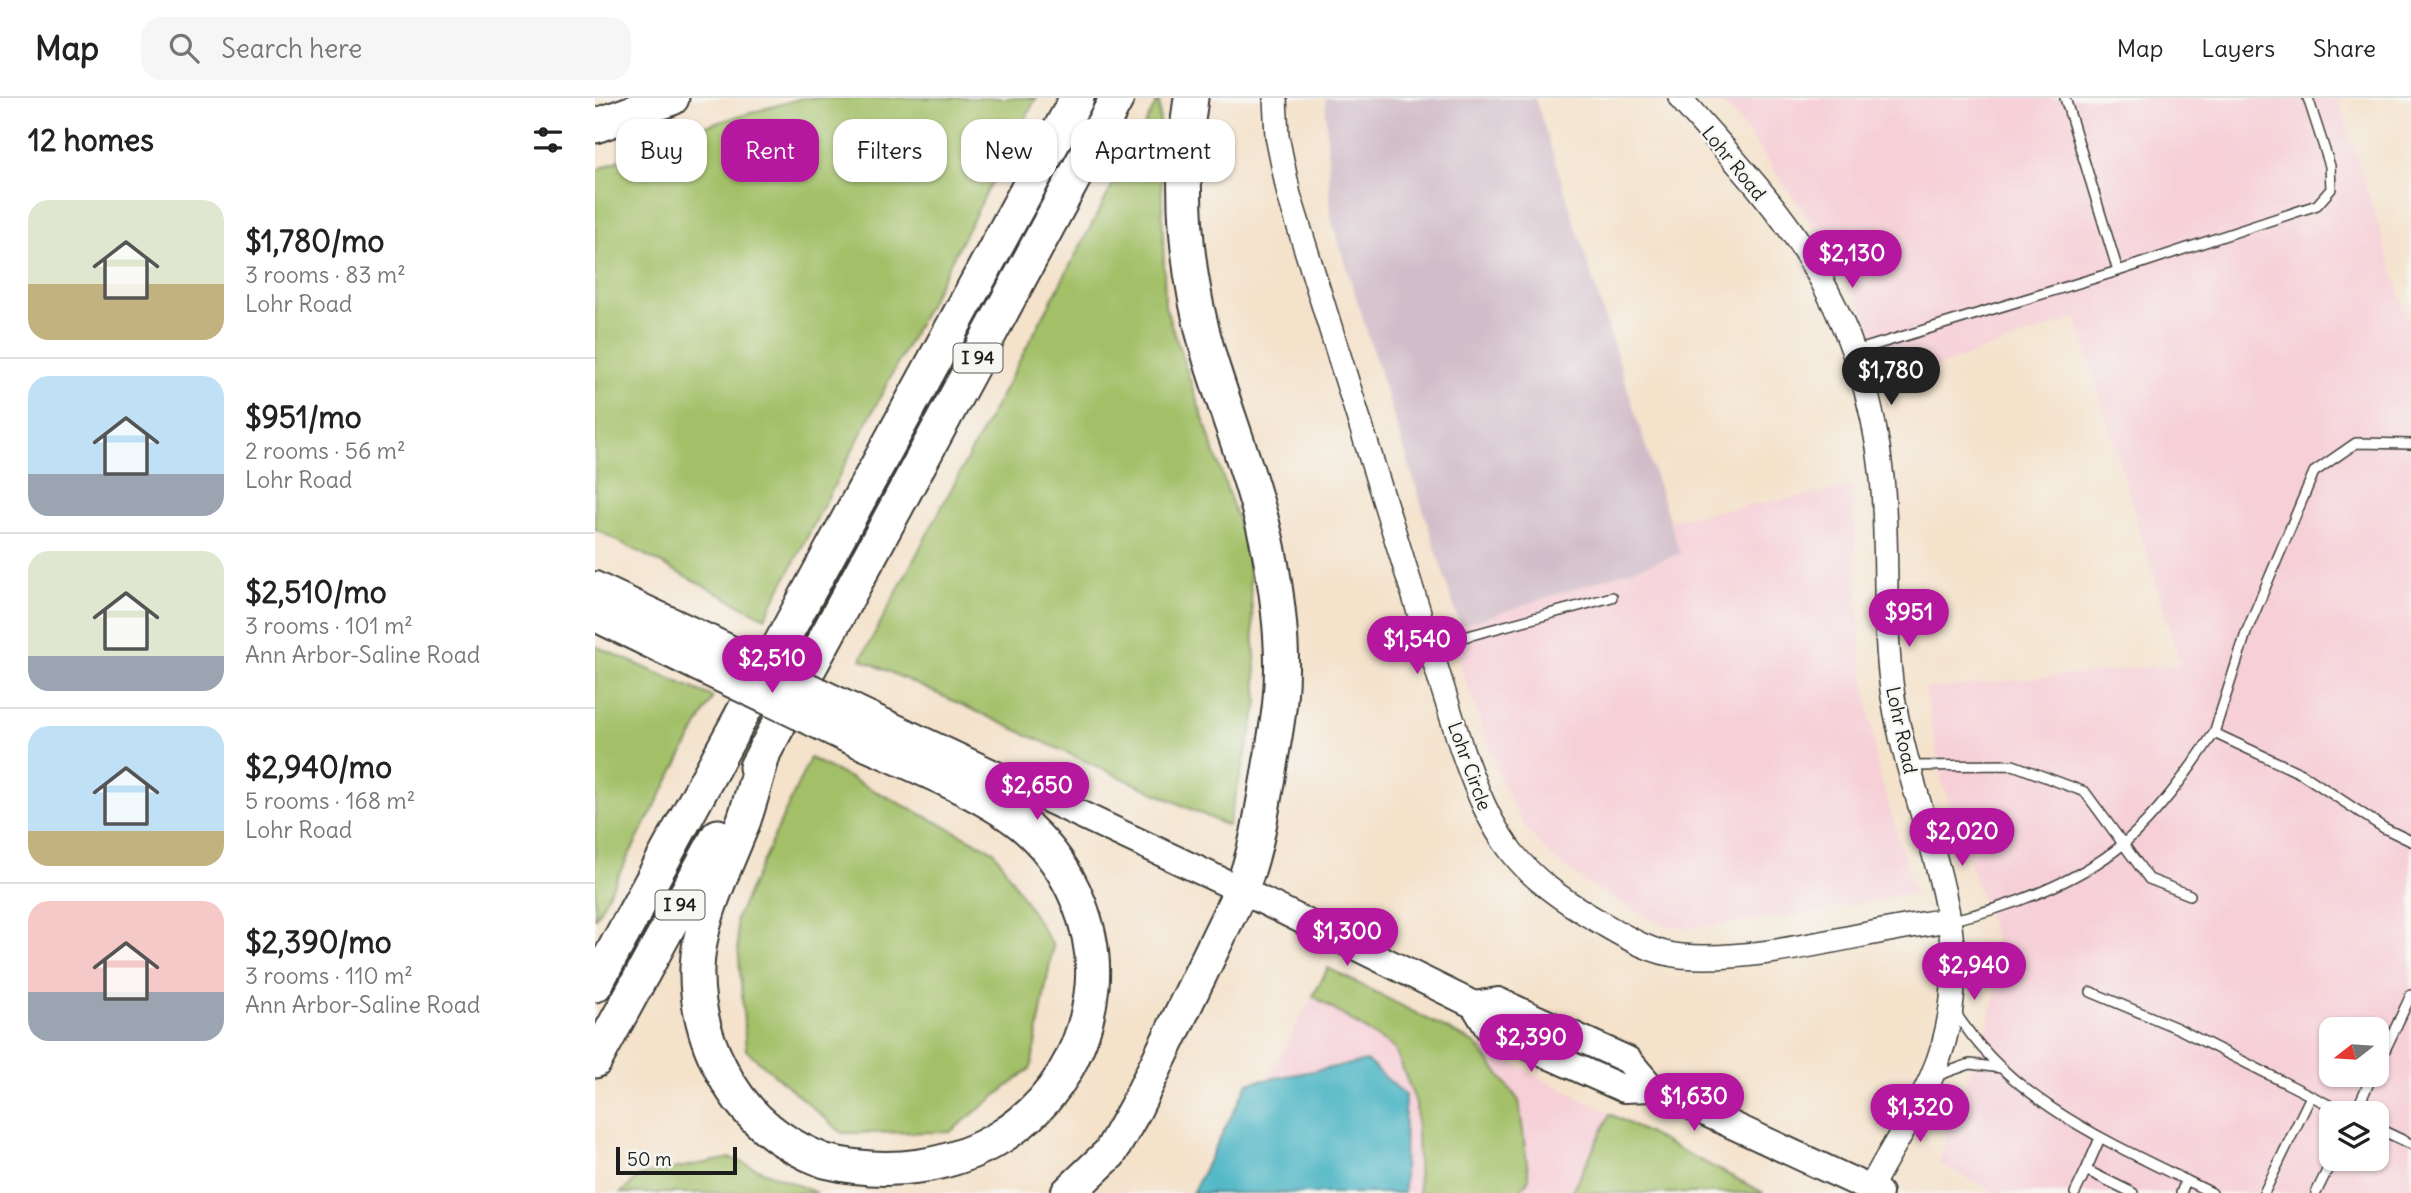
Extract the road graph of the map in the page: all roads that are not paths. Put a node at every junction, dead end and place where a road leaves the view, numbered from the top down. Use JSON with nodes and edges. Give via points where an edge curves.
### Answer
{"nodes":[{"id":1,"x":671,"y":98,"type":"edge"},
{"id":2,"x":1077,"y":98,"type":"edge"},
{"id":3,"x":1117,"y":98,"type":"edge"},
{"id":4,"x":1191,"y":98,"type":"edge"},
{"id":5,"x":1275,"y":98,"type":"edge"},
{"id":6,"x":1680,"y":98,"type":"edge"},
{"id":7,"x":2066,"y":98,"type":"edge"},
{"id":8,"x":2308,"y":98,"type":"edge"},
{"id":9,"x":595,"y":126,"type":"edge"},
{"id":10,"x":2118,"y":271,"type":"junction"},
{"id":11,"x":1855,"y":351,"type":"junction"},
{"id":12,"x":2411,"y":444,"type":"edge"},
{"id":13,"x":595,"y":585,"type":"edge"},
{"id":14,"x":1612,"y":597,"type":"dead end"},
{"id":15,"x":595,"y":614,"type":"edge"},
{"id":16,"x":1431,"y":646,"type":"junction"},
{"id":17,"x":704,"y":652,"type":"junction"},
{"id":18,"x":848,"y":720,"type":"junction"},
{"id":19,"x":2214,"y":733,"type":"junction"},
{"id":20,"x":765,"y":749,"type":"junction"},
{"id":21,"x":1909,"y":766,"type":"junction"},
{"id":22,"x":2411,"y":841,"type":"edge"},
{"id":23,"x":2121,"y":845,"type":"junction"},
{"id":24,"x":1241,"y":890,"type":"junction"},
{"id":25,"x":2190,"y":895,"type":"dead end"},
{"id":26,"x":1950,"y":920,"type":"junction"},
{"id":27,"x":595,"y":985,"type":"edge"},
{"id":28,"x":2091,"y":992,"type":"dead end"},
{"id":29,"x":2411,"y":995,"type":"edge"},
{"id":30,"x":1951,"y":1005,"type":"junction"},
{"id":31,"x":2389,"y":1042,"type":"edge"},
{"id":32,"x":595,"y":1061,"type":"edge"},
{"id":33,"x":2002,"y":1068,"type":"junction"},
{"id":34,"x":1931,"y":1077,"type":"junction"},
{"id":35,"x":2311,"y":1096,"type":"junction"},
{"id":36,"x":2321,"y":1101,"type":"edge"},
{"id":37,"x":2389,"y":1134,"type":"edge"},
{"id":38,"x":2100,"y":1138,"type":"junction"},
{"id":39,"x":2411,"y":1144,"type":"edge"},
{"id":40,"x":2086,"y":1170,"type":"junction"},
{"id":41,"x":2327,"y":1171,"type":"edge"},
{"id":42,"x":2186,"y":1180,"type":"junction"},
{"id":43,"x":1872,"y":1192,"type":"edge"},
{"id":44,"x":1068,"y":1193,"type":"edge"},
{"id":45,"x":2075,"y":1193,"type":"edge"},
{"id":46,"x":2133,"y":1193,"type":"edge"},
{"id":47,"x":2181,"y":1193,"type":"edge"},
{"id":48,"x":2213,"y":1193,"type":"edge"},
{"id":49,"x":2265,"y":1193,"type":"edge"},
{"id":50,"x":2316,"y":1193,"type":"edge"}],
"edges":[{"from":1,"to":9,"type":"highway"},
{"from":2,"to":27,"type":"highway","number":"I 94"},
{"from":3,"to":20,"type":"highway","number":"I 94"},
{"from":4,"to":24,"type":"highway","via":[[1185,169],[1190,270],[1210,357],[1267,544],[1281,648],[1280,699],[1263,805],[1253,860]]},
{"from":5,"to":16,"type":"street","name":"Lohr Circle","via":[[1289,195]]},
{"from":6,"to":11,"type":"street","name":"Lohr Road","via":[[1806,252]]},
{"from":7,"to":10,"type":"lane"},
{"from":8,"to":10,"type":"lane","via":[[2330,166],[2331,189],[2317,205]]},
{"from":10,"to":11,"type":"lane"},
{"from":11,"to":21,"type":"street","name":"Lohr Road","via":[[1882,474],[1886,638]]},
{"from":12,"to":19,"type":"lane","via":[[2356,443],[2314,472],[2246,633]]},
{"from":13,"to":17,"type":"main road"},
{"from":14,"to":16,"type":"lane"},
{"from":15,"to":17,"type":"highway"},
{"from":16,"to":26,"type":"street","name":"Lohr Circle","via":[[1483,808],[1509,851],[1540,883],[1640,945],[1679,956],[1719,955]]},
{"from":17,"to":18,"type":"highway","bridge":true},
{"from":18,"to":20,"type":"highway","via":[[1030,831],[1073,888],[1088,929],[1094,966],[1090,1012],[1075,1058],[1056,1092],[1024,1127],[990,1150],[946,1169],[910,1176],[868,1174],[806,1154],[747,1110],[711,1051],[700,1010],[703,931]]},
{"from":18,"to":24,"type":"main road"},
{"from":19,"to":22,"type":"lane","via":[[2302,774]]},
{"from":19,"to":23,"type":"lane","via":[[2176,789]]},
{"from":20,"to":32,"type":"highway","number":"I 94"},
{"from":21,"to":23,"type":"lane","via":[[2013,765],[2085,792]]},
{"from":21,"to":26,"type":"street","name":"Lohr Road","via":[[1943,880]]},
{"from":23,"to":25,"type":"lane","via":[[2148,879]]},
{"from":23,"to":26,"type":"lane","via":[[2052,887],[1998,909]]},
{"from":24,"to":43,"type":"main road","via":[[1474,1005],[1498,1001],[1628,1060],[1652,1088]]},
{"from":24,"to":44,"type":"highway","via":[[1135,1109],[1109,1153]]},
{"from":26,"to":30,"type":"street","name":"Lohr Road","via":[[1955,962]]},
{"from":28,"to":35,"type":"lane","via":[[2177,1028]]},
{"from":29,"to":31,"type":"lane"},
{"from":30,"to":33,"type":"lane","via":[[1965,1028]]},
{"from":30,"to":34,"type":"street","name":"Lohr Road"},
{"from":33,"to":34,"type":"lane","via":[[1970,1064]]},
{"from":33,"to":38,"type":"lane","via":[[2060,1114]]},
{"from":34,"to":43,"type":"street","name":"Lohr Road"},
{"from":35,"to":36,"type":"lane"},
{"from":35,"to":49,"type":"lane"},
{"from":37,"to":39,"type":"lane"},
{"from":38,"to":40,"type":"lane"},
{"from":38,"to":42,"type":"lane"},
{"from":40,"to":45,"type":"lane"},
{"from":40,"to":46,"type":"lane"},
{"from":41,"to":50,"type":"lane"},
{"from":42,"to":47,"type":"lane"},
{"from":42,"to":48,"type":"lane"}]}
